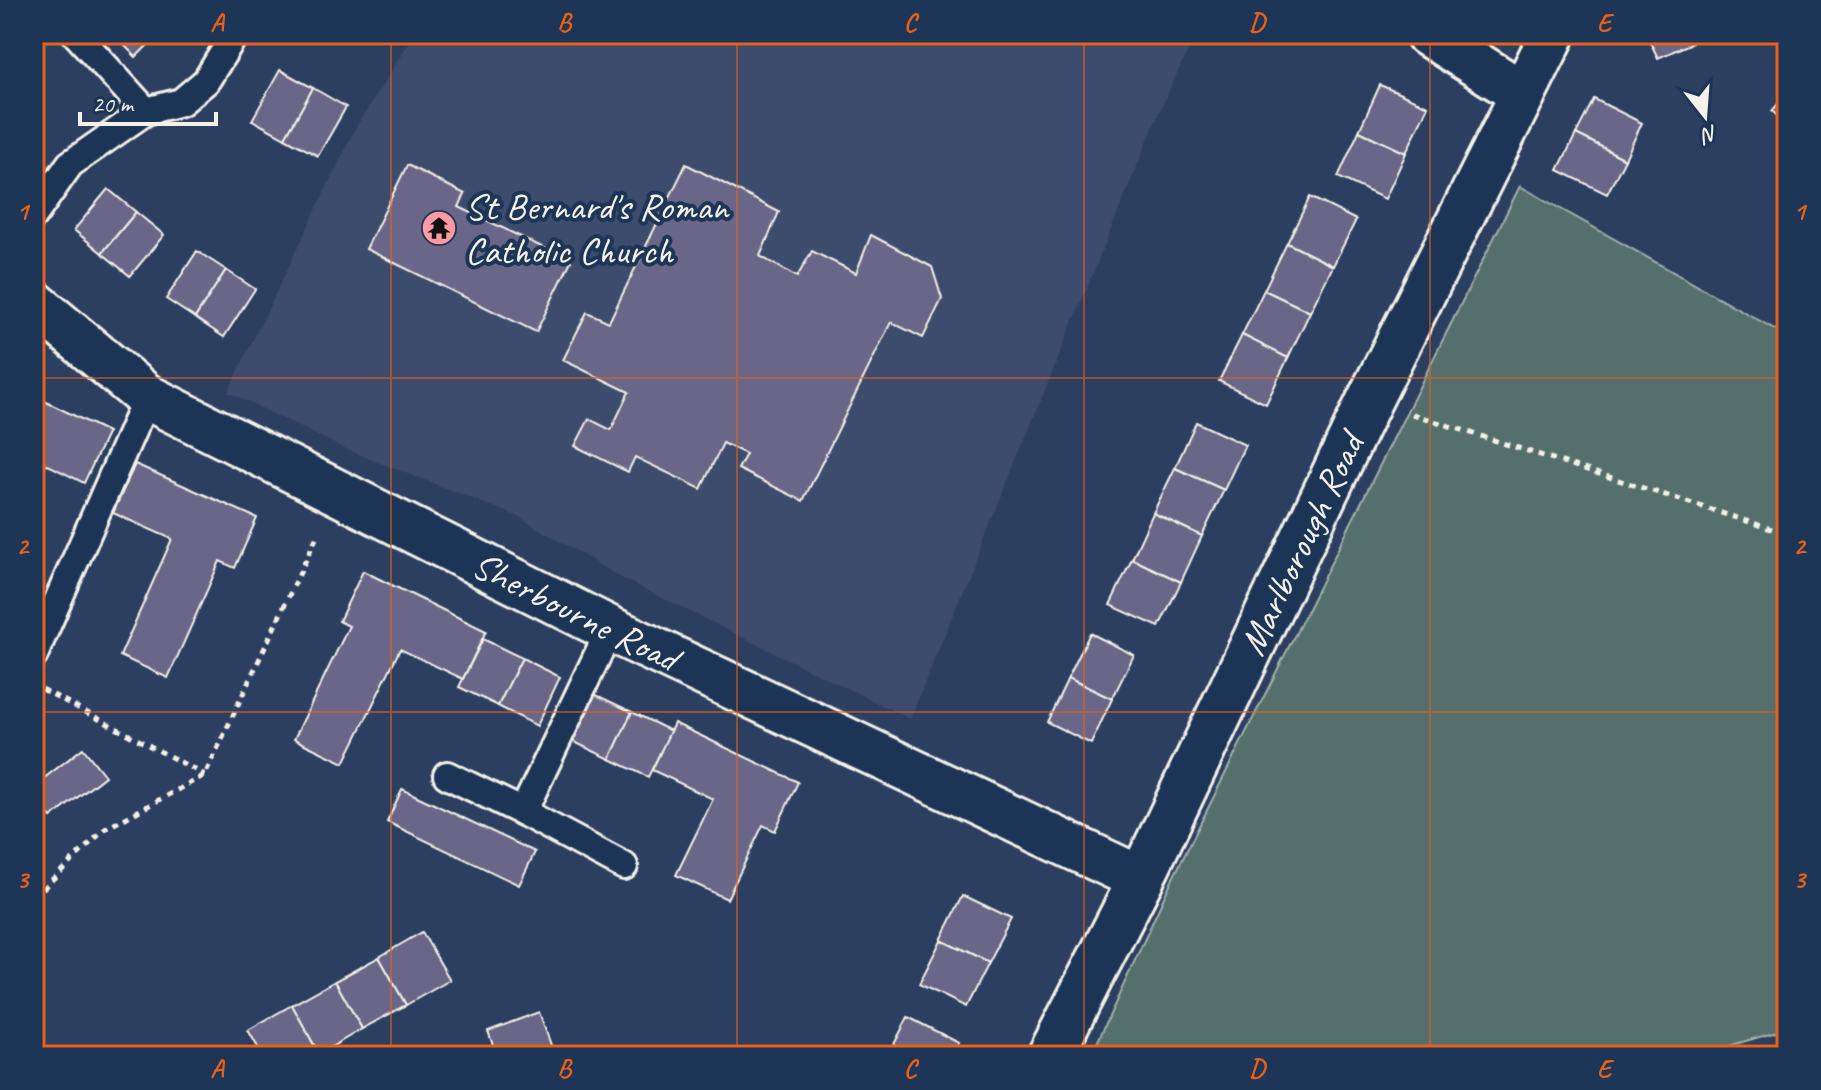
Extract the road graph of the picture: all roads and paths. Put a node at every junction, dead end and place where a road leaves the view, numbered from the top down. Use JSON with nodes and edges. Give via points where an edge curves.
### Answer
{"nodes":[{"id":1,"x":76,"y":34,"type":"edge"},
{"id":2,"x":235,"y":34,"type":"edge"},
{"id":3,"x":1428,"y":34,"type":"edge"},
{"id":4,"x":1553,"y":34,"type":"edge"},
{"id":5,"x":1523,"y":94,"type":"junction"},
{"id":6,"x":146,"y":111,"type":"junction"},
{"id":7,"x":34,"y":215,"type":"edge"},
{"id":8,"x":34,"y":303,"type":"edge"},
{"id":9,"x":147,"y":397,"type":"junction"},
{"id":10,"x":1369,"y":401,"type":"junction"},
{"id":11,"x":337,"y":493,"type":"junction"},
{"id":12,"x":1787,"y":534,"type":"edge"},
{"id":13,"x":40,"y":626,"type":"edge"},
{"id":14,"x":610,"y":629,"type":"junction"},
{"id":15,"x":34,"y":655,"type":"edge"},
{"id":16,"x":34,"y":685,"type":"edge"},
{"id":17,"x":205,"y":775,"type":"junction"},
{"id":18,"x":447,"y":775,"type":"dead end"},
{"id":19,"x":523,"y":812,"type":"junction"},
{"id":20,"x":624,"y":866,"type":"dead end"},
{"id":21,"x":1141,"y":879,"type":"junction"},
{"id":22,"x":34,"y":897,"type":"edge"},
{"id":23,"x":1050,"y":1056,"type":"edge"}],
"edges":[{"from":1,"to":6,"type":"lane"},
{"from":2,"to":6,"type":"lane","via":[[206,81],[181,102]]},
{"from":3,"to":5,"type":"street"},
{"from":4,"to":5,"type":"street","name":"Marlborough Road"},
{"from":5,"to":10,"type":"street","name":"Marlborough Road"},
{"from":6,"to":7,"type":"lane","via":[[70,164]]},
{"from":8,"to":9,"type":"street","name":"Sherbourne Road"},
{"from":9,"to":11,"type":"street","name":"Sherbourne Road"},
{"from":9,"to":13,"type":"lane"},
{"from":10,"to":12,"type":"path"},
{"from":10,"to":21,"type":"street","name":"Marlborough Road"},
{"from":11,"to":14,"type":"street","name":"Sherbourne Road"},
{"from":11,"to":17,"type":"path"},
{"from":13,"to":15,"type":"lane"},
{"from":14,"to":19,"type":"lane"},
{"from":14,"to":21,"type":"street","name":"Sherbourne Road"},
{"from":16,"to":17,"type":"path"},
{"from":17,"to":22,"type":"path","via":[[105,829]]},
{"from":18,"to":19,"type":"lane"},
{"from":19,"to":20,"type":"lane"},
{"from":21,"to":23,"type":"street","name":"Marlborough Road"}]}
